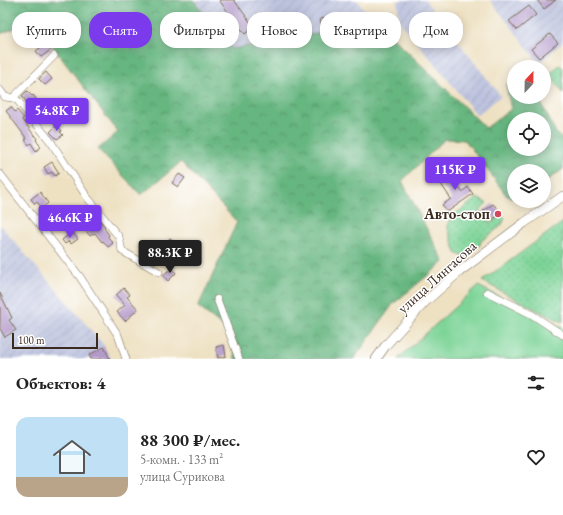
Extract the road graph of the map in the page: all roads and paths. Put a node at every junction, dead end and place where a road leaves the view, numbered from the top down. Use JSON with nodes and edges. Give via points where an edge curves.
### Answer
{"nodes":[{"id":1,"x":54,"y":56,"type":"dead end"},
{"id":2,"x":0,"y":90,"type":"edge"},
{"id":3,"x":13,"y":98,"type":"junction"},
{"id":4,"x":2,"y":99,"type":"edge"},
{"id":5,"x":0,"y":174,"type":"edge"},
{"id":6,"x":563,"y":196,"type":"edge"},
{"id":7,"x":159,"y":272,"type":"dead end"},
{"id":8,"x":487,"y":292,"type":"dead end"},
{"id":9,"x":217,"y":299,"type":"dead end"},
{"id":10,"x":563,"y":334,"type":"edge"},
{"id":11,"x":126,"y":359,"type":"edge"},
{"id":12,"x":240,"y":359,"type":"edge"},
{"id":13,"x":376,"y":359,"type":"edge"}],
"edges":[{"from":1,"to":3,"type":"street"},
{"from":2,"to":4,"type":"street"},
{"from":3,"to":4,"type":"street"},
{"from":3,"to":7,"type":"street","via":[[51,142],[87,197],[119,237],[122,251]]},
{"from":5,"to":11,"type":"street","via":[[80,277],[118,336]]},
{"from":6,"to":13,"type":"main road","name":"улица Лянгасова","via":[[459,272],[426,302]]},
{"from":8,"to":10,"type":"street","via":[[531,314]]},
{"from":9,"to":12,"type":"street"}]}
